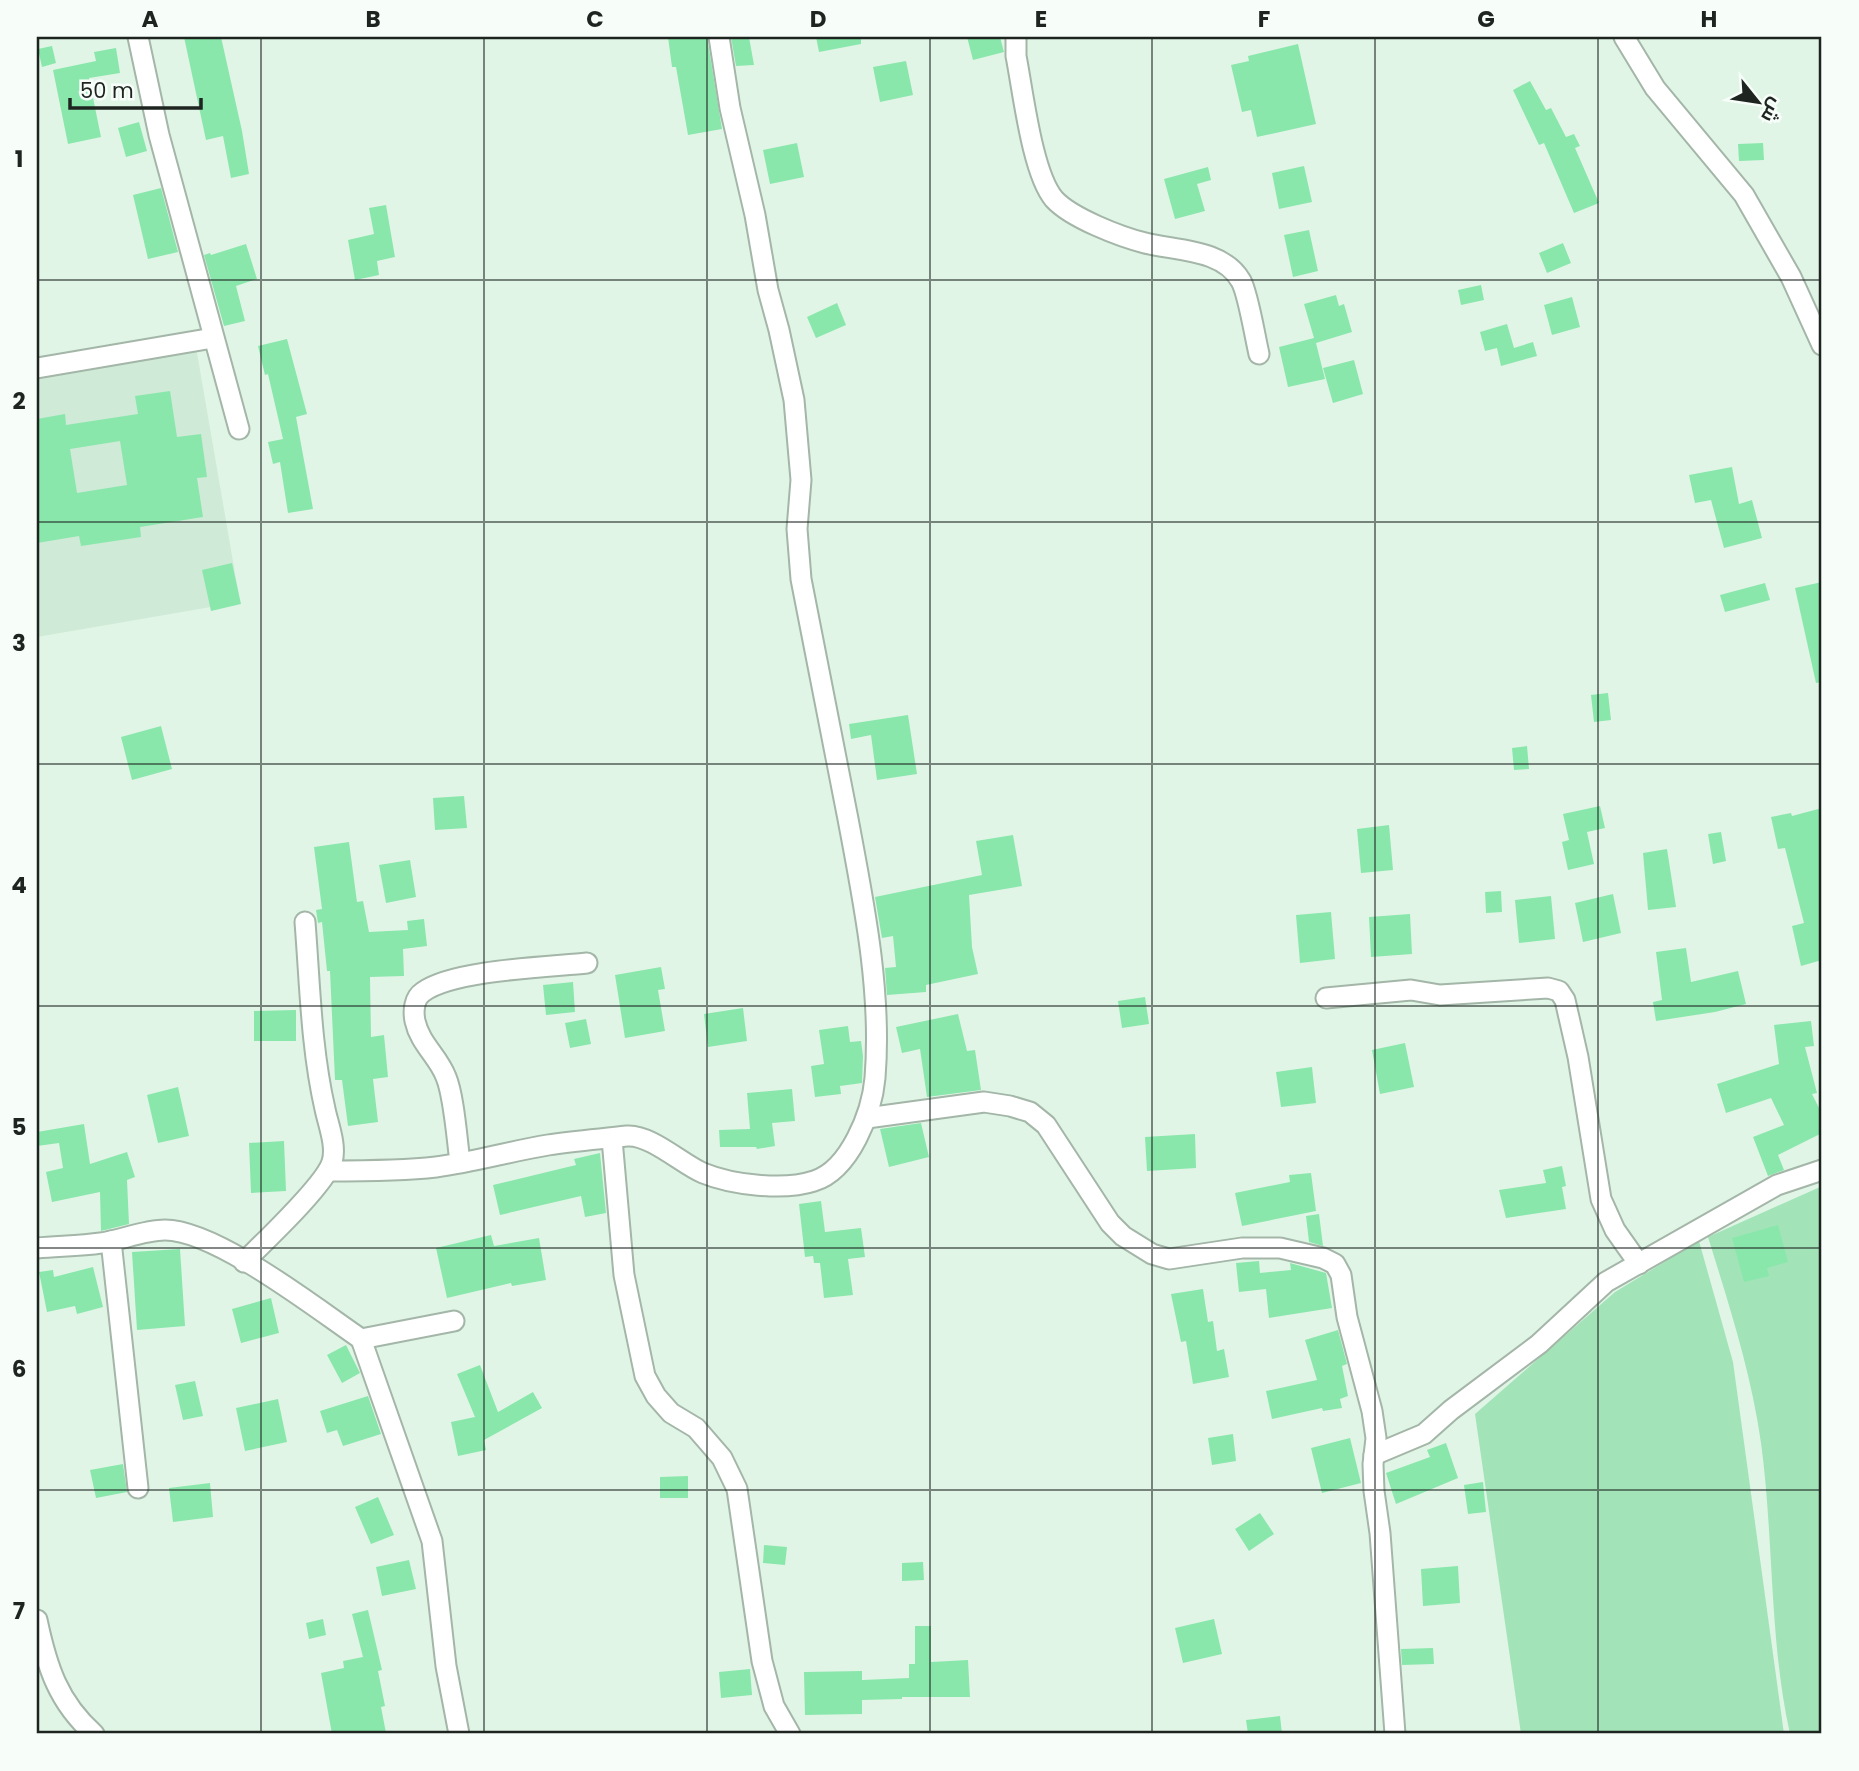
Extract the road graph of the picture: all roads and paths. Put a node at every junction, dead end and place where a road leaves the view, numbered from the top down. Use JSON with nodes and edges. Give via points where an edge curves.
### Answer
{"nodes":[{"id":1,"x":138,"y":37,"type":"edge"},
{"id":2,"x":719,"y":37,"type":"edge"},
{"id":3,"x":1016,"y":37,"type":"edge"},
{"id":4,"x":1624,"y":37,"type":"edge"},
{"id":5,"x":213,"y":338,"type":"junction"},
{"id":6,"x":1822,"y":345,"type":"edge"},
{"id":7,"x":1259,"y":354,"type":"dead end"},
{"id":8,"x":37,"y":368,"type":"edge"},
{"id":9,"x":239,"y":429,"type":"dead end"},
{"id":10,"x":305,"y":922,"type":"dead end"},
{"id":11,"x":587,"y":963,"type":"dead end"},
{"id":12,"x":1326,"y":998,"type":"dead end"},
{"id":13,"x":867,"y":1118,"type":"junction"},
{"id":14,"x":612,"y":1139,"type":"junction"},
{"id":15,"x":460,"y":1162,"type":"junction"},
{"id":16,"x":1822,"y":1170,"type":"edge"},
{"id":17,"x":329,"y":1171,"type":"junction"},
{"id":18,"x":111,"y":1241,"type":"junction"},
{"id":19,"x":37,"y":1248,"type":"edge"},
{"id":20,"x":244,"y":1262,"type":"junction"},
{"id":21,"x":1639,"y":1264,"type":"junction"},
{"id":22,"x":454,"y":1321,"type":"dead end"},
{"id":23,"x":361,"y":1339,"type":"junction"},
{"id":24,"x":1374,"y":1455,"type":"junction"},
{"id":25,"x":138,"y":1488,"type":"dead end"},
{"id":26,"x":37,"y":1620,"type":"edge"},
{"id":27,"x":89,"y":1732,"type":"edge"},
{"id":28,"x":459,"y":1734,"type":"edge"},
{"id":29,"x":790,"y":1734,"type":"edge"},
{"id":30,"x":1395,"y":1734,"type":"edge"}],
"edges":[{"from":1,"to":5,"type":"street"},
{"from":2,"to":13,"type":"street","via":[[730,108],[794,400],[801,480],[797,529],[801,579],[872,961],[875,1080]]},
{"from":3,"to":7,"type":"street","via":[[1039,170],[1054,199],[1074,214],[1144,243],[1192,251],[1228,264],[1242,282]]},
{"from":4,"to":6,"type":"street","via":[[1656,88],[1744,195],[1791,277]]},
{"from":5,"to":8,"type":"street"},
{"from":5,"to":9,"type":"street"},
{"from":10,"to":17,"type":"street","via":[[316,1073],[333,1146]]},
{"from":11,"to":15,"type":"street","via":[[486,973],[440,982],[421,993],[414,1007],[415,1021],[421,1041],[447,1078]]},
{"from":12,"to":21,"type":"street","via":[[1411,990],[1440,995],[1559,991],[1566,1000],[1578,1057],[1601,1199],[1615,1230]]},
{"from":13,"to":14,"type":"street","via":[[842,1163],[827,1176],[783,1187],[727,1180],[702,1172],[646,1141],[630,1136]]},
{"from":13,"to":24,"type":"street","via":[[984,1102],[1030,1112],[1046,1125],[1110,1223],[1152,1254],[1170,1259],[1242,1248],[1280,1248],[1335,1264],[1372,1411]]},
{"from":14,"to":15,"type":"street","via":[[550,1144]]},
{"from":14,"to":29,"type":"street","via":[[624,1275],[645,1376],[671,1413],[696,1428],[722,1458],[737,1489],[762,1661],[775,1706]]},
{"from":15,"to":17,"type":"street"},
{"from":16,"to":21,"type":"street","via":[[1777,1185]]},
{"from":17,"to":20,"type":"street"},
{"from":18,"to":19,"type":"street"},
{"from":18,"to":20,"type":"street","via":[[163,1230],[183,1232]]},
{"from":18,"to":25,"type":"street"},
{"from":20,"to":23,"type":"street"},
{"from":21,"to":24,"type":"street","via":[[1606,1282],[1539,1344],[1424,1434]]},
{"from":22,"to":23,"type":"street"},
{"from":23,"to":28,"type":"street","via":[[432,1541]]},
{"from":24,"to":30,"type":"street"},
{"from":26,"to":27,"type":"street","via":[[61,1696]]}]}
